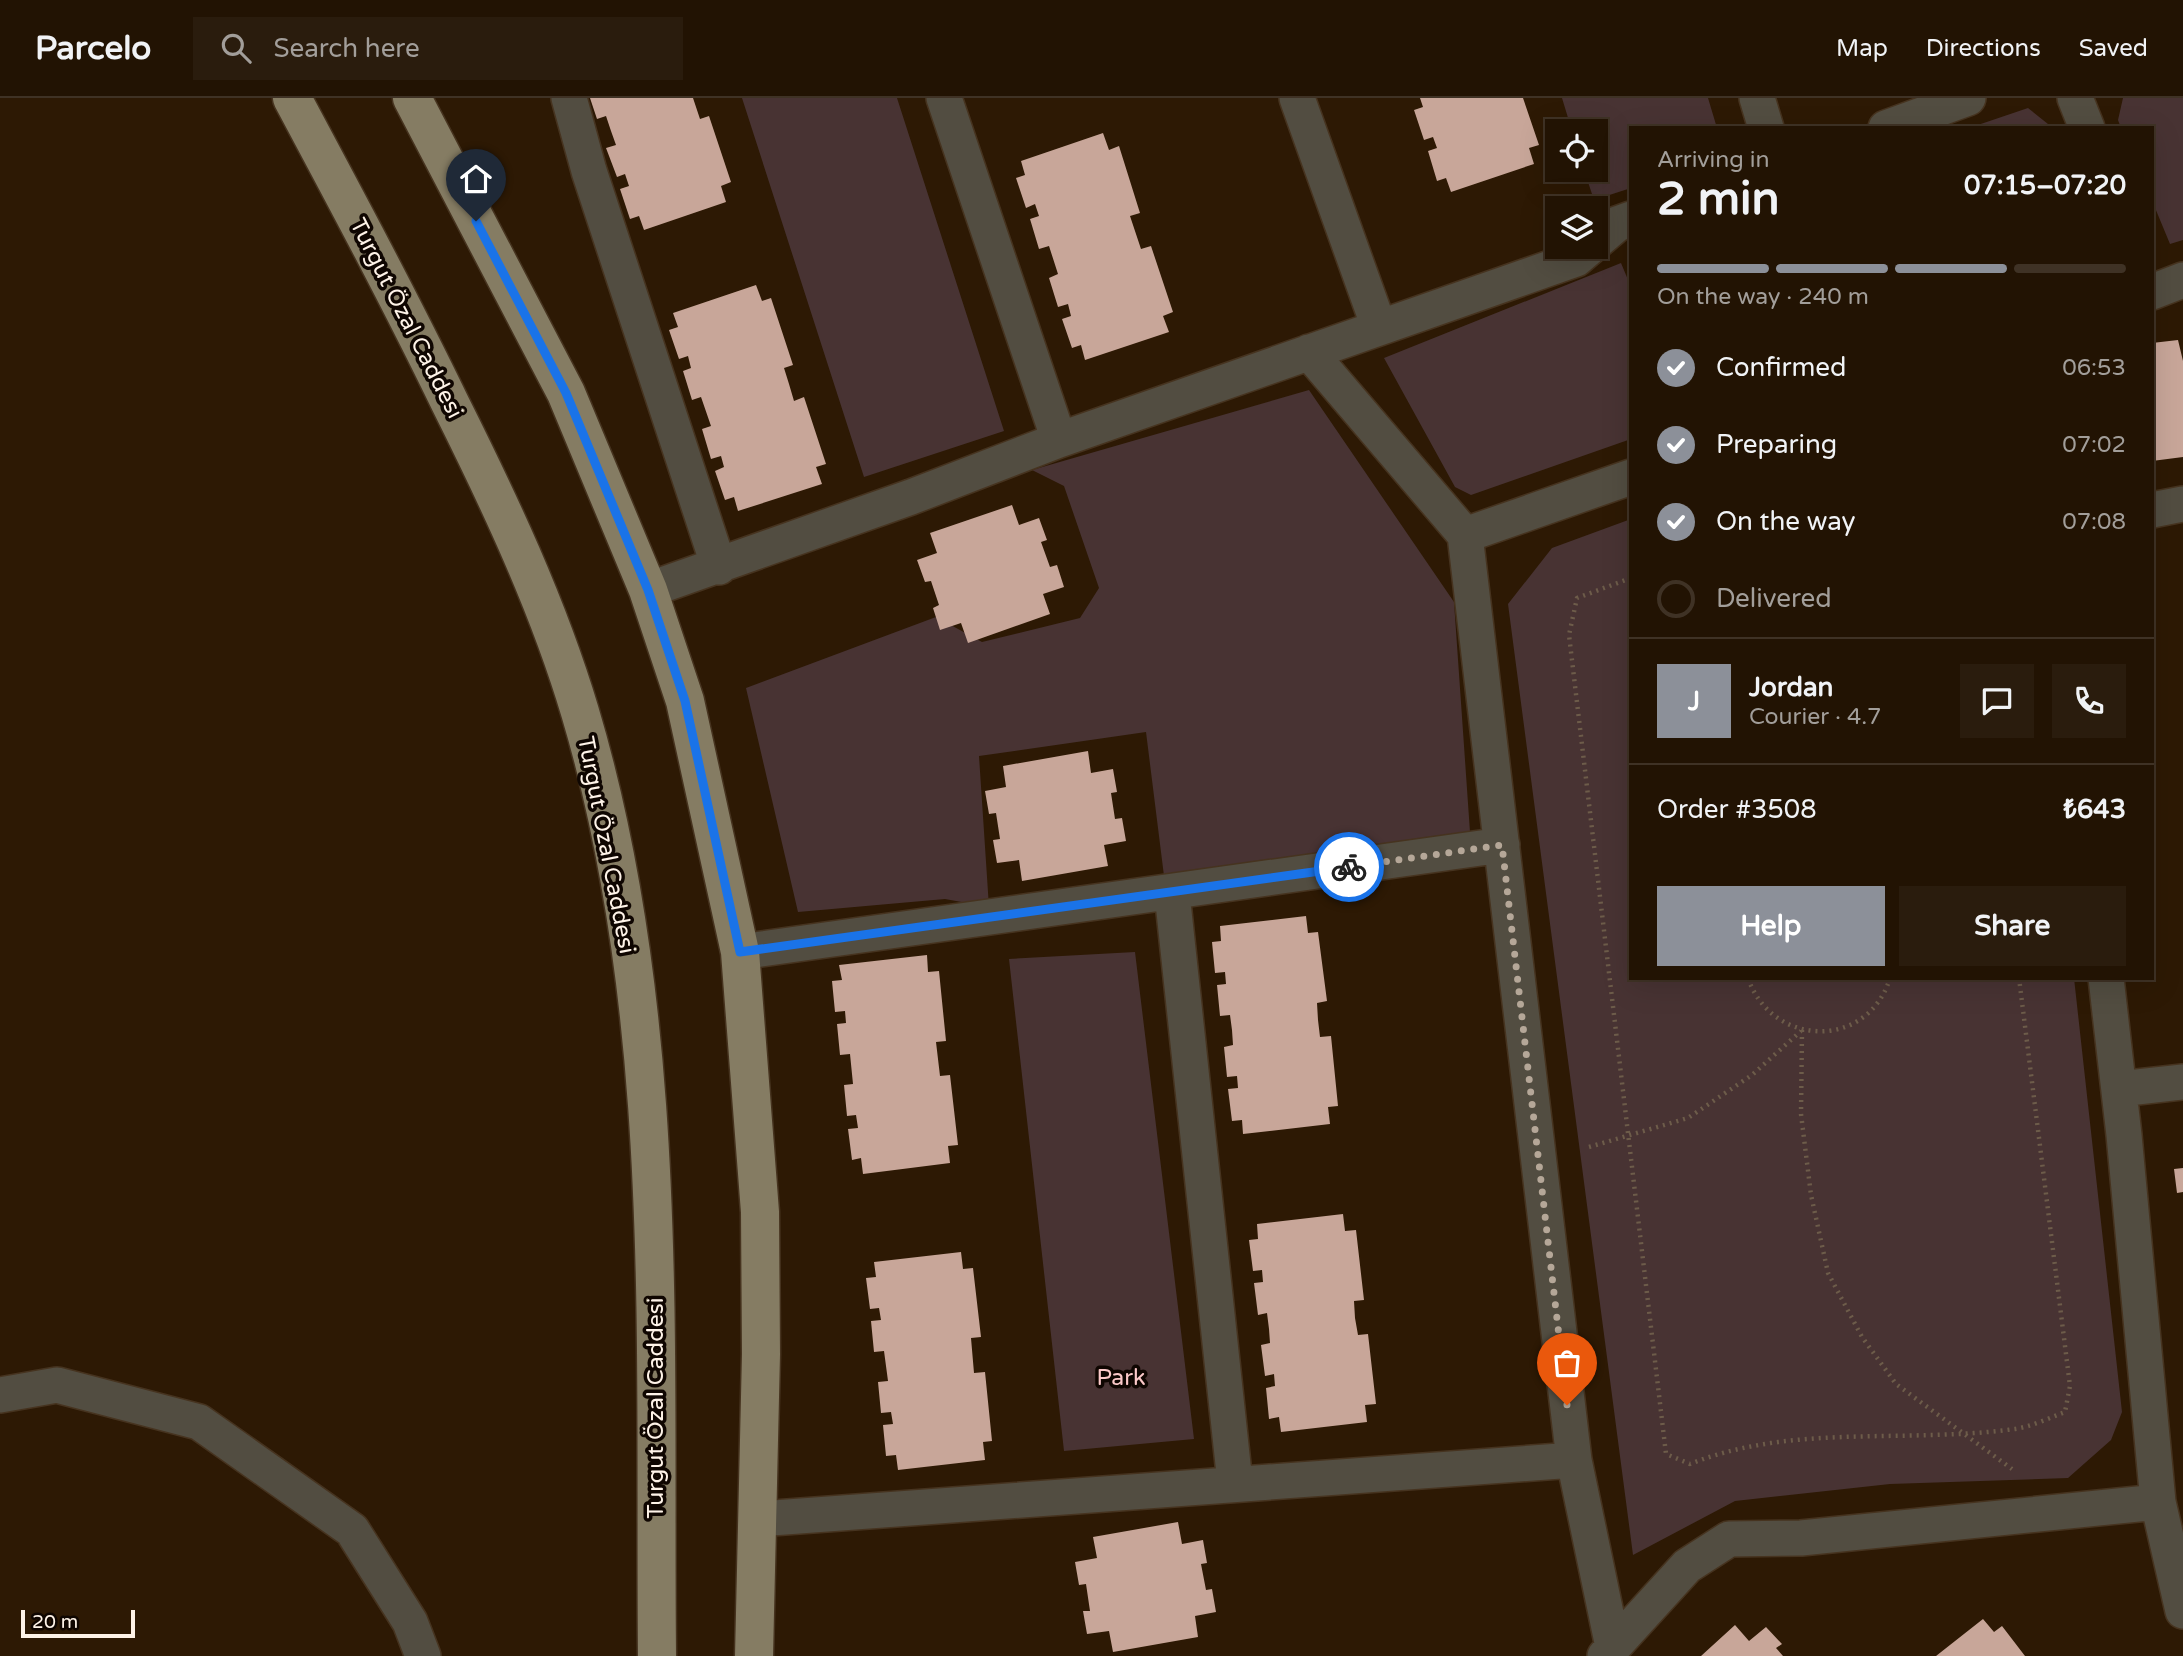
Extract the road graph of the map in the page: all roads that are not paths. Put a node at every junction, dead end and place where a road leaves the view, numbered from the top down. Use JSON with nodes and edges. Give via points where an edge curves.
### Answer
{"nodes":[{"id":1,"x":292,"y":98,"type":"edge"},
{"id":2,"x":412,"y":98,"type":"edge"},
{"id":3,"x":569,"y":98,"type":"edge"},
{"id":4,"x":944,"y":98,"type":"edge"},
{"id":5,"x":1297,"y":98,"type":"edge"},
{"id":6,"x":1757,"y":98,"type":"edge"},
{"id":7,"x":1968,"y":98,"type":"edge"},
{"id":8,"x":2075,"y":98,"type":"edge"},
{"id":9,"x":1765,"y":126,"type":"edge"},
{"id":10,"x":1891,"y":126,"type":"edge"},
{"id":11,"x":2086,"y":126,"type":"edge"},
{"id":12,"x":1629,"y":220,"type":"edge"},
{"id":13,"x":1608,"y":232,"type":"edge"},
{"id":14,"x":1576,"y":259,"type":"edge"},
{"id":15,"x":2183,"y":280,"type":"edge"},
{"id":16,"x":2154,"y":291,"type":"edge"},
{"id":17,"x":1379,"y":327,"type":"junction"},
{"id":18,"x":1309,"y":352,"type":"junction"},
{"id":19,"x":1059,"y":440,"type":"junction"},
{"id":20,"x":1629,"y":478,"type":"edge"},
{"id":21,"x":2183,"y":504,"type":"edge"},
{"id":22,"x":2154,"y":510,"type":"edge"},
{"id":23,"x":1465,"y":535,"type":"junction"},
{"id":24,"x":719,"y":567,"type":"junction"},
{"id":25,"x":648,"y":590,"type":"junction"},
{"id":26,"x":1502,"y":845,"type":"junction"},
{"id":27,"x":1172,"y":893,"type":"junction"},
{"id":28,"x":740,"y":952,"type":"junction"},
{"id":29,"x":2106,"y":980,"type":"edge"},
{"id":30,"x":2183,"y":1082,"type":"edge"},
{"id":31,"x":2119,"y":1088,"type":"junction"},
{"id":32,"x":0,"y":1395,"type":"edge"},
{"id":33,"x":1574,"y":1460,"type":"junction"},
{"id":34,"x":1235,"y":1483,"type":"junction"},
{"id":35,"x":2158,"y":1502,"type":"junction"},
{"id":36,"x":759,"y":1519,"type":"junction"},
{"id":37,"x":2183,"y":1611,"type":"edge"},
{"id":38,"x":1609,"y":1652,"type":"edge"},
{"id":39,"x":423,"y":1656,"type":"edge"},
{"id":40,"x":657,"y":1656,"type":"edge"},
{"id":41,"x":754,"y":1656,"type":"edge"}],
"edges":[{"from":1,"to":40,"type":"main road","name":"Turgut Özal Caddesi","via":[[497,498],[558,642],[601,797],[631,959],[649,1149]]},
{"from":2,"to":25,"type":"main road","via":[[566,393]]},
{"from":3,"to":24,"type":"street"},
{"from":4,"to":19,"type":"street"},
{"from":5,"to":17,"type":"street"},
{"from":6,"to":9,"type":"street"},
{"from":7,"to":10,"type":"street"},
{"from":8,"to":11,"type":"street"},
{"from":12,"to":13,"type":"street"},
{"from":14,"to":17,"type":"street"},
{"from":15,"to":16,"type":"street"},
{"from":17,"to":18,"type":"street"},
{"from":18,"to":19,"type":"street"},
{"from":18,"to":23,"type":"street"},
{"from":19,"to":24,"type":"street"},
{"from":20,"to":23,"type":"street"},
{"from":21,"to":22,"type":"street"},
{"from":23,"to":26,"type":"street"},
{"from":24,"to":25,"type":"street"},
{"from":25,"to":28,"type":"main road","via":[[685,701]]},
{"from":26,"to":27,"type":"street"},
{"from":26,"to":33,"type":"street"},
{"from":27,"to":28,"type":"street"},
{"from":27,"to":34,"type":"street"},
{"from":28,"to":36,"type":"main road","via":[[760,1212]]},
{"from":29,"to":31,"type":"street"},
{"from":30,"to":31,"type":"street"},
{"from":31,"to":35,"type":"street"},
{"from":32,"to":39,"type":"street","via":[[58,1385],[199,1422],[352,1530],[411,1622]]},
{"from":33,"to":34,"type":"street"},
{"from":33,"to":38,"type":"street"},
{"from":34,"to":36,"type":"street"},
{"from":35,"to":37,"type":"street"},
{"from":35,"to":38,"type":"street","via":[[1801,1538],[1729,1539],[1687,1566]]},
{"from":36,"to":41,"type":"main road"}]}
